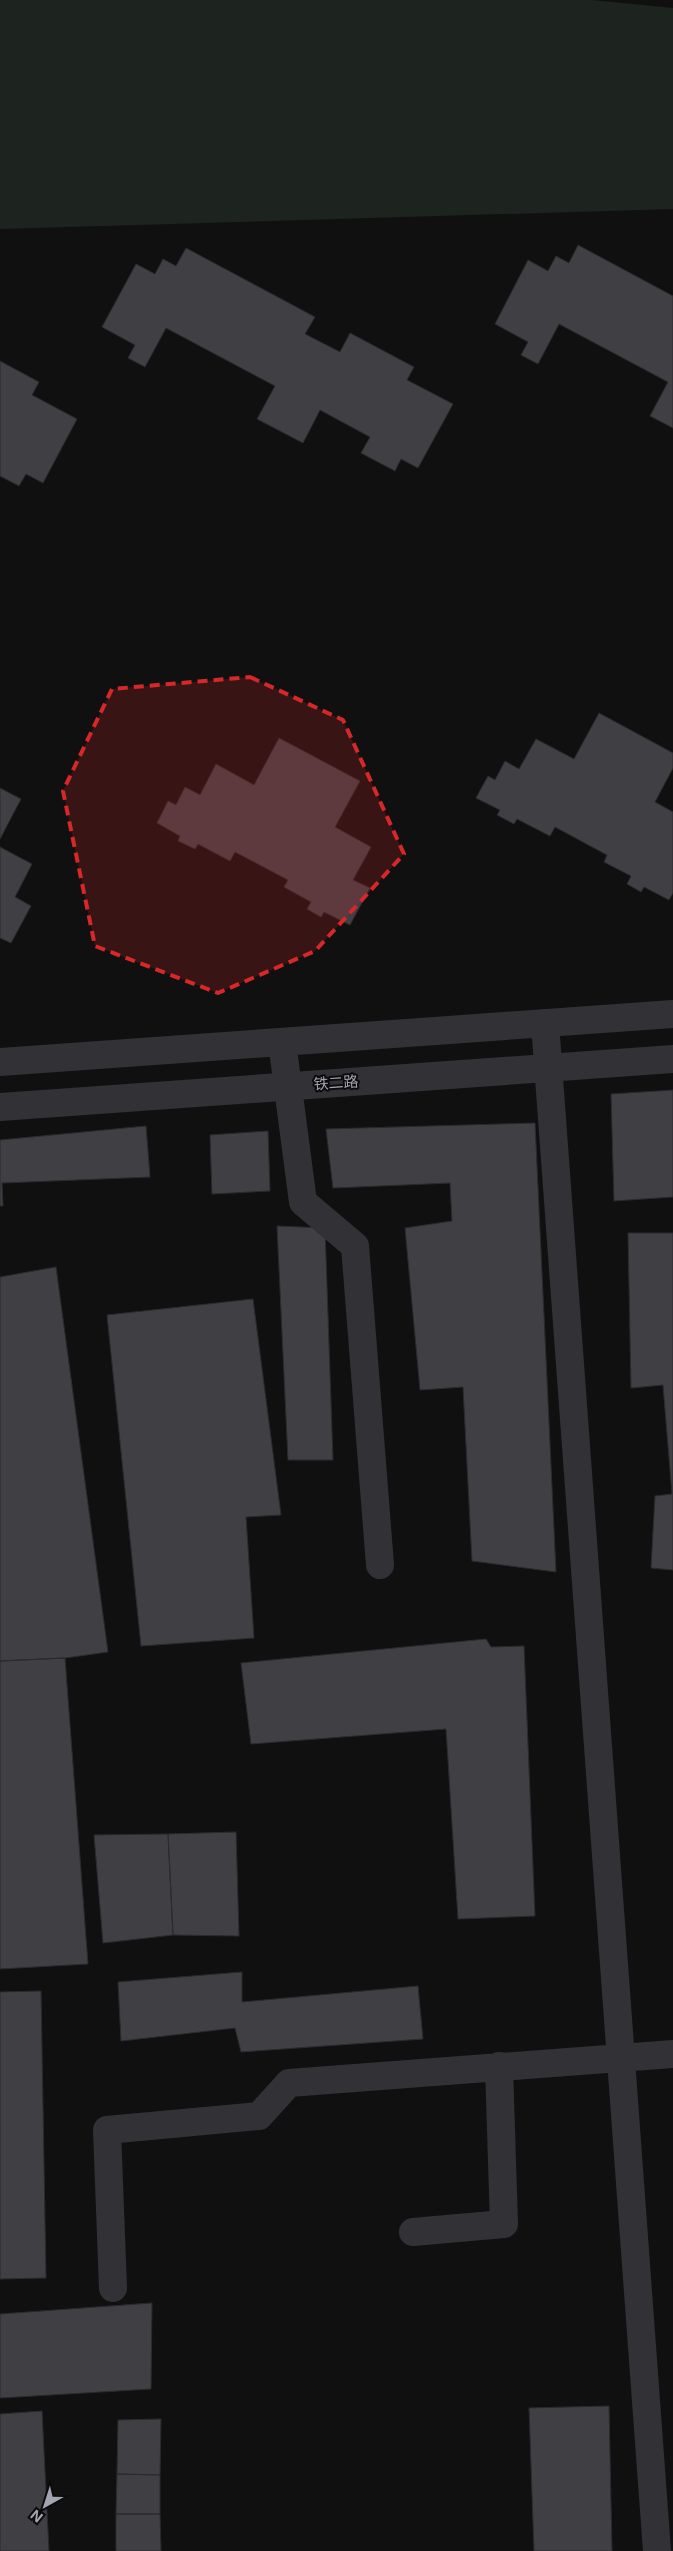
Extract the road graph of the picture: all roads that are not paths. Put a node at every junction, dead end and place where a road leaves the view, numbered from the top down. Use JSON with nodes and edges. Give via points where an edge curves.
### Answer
{"nodes":[{"id":1,"x":673,"y":1014,"type":"edge"},
{"id":2,"x":546,"y":1023,"type":"junction"},
{"id":3,"x":282,"y":1042,"type":"junction"},
{"id":4,"x":673,"y":1059,"type":"edge"},
{"id":5,"x":0,"y":1062,"type":"edge"},
{"id":6,"x":548,"y":1068,"type":"junction"},
{"id":7,"x":288,"y":1087,"type":"junction"},
{"id":8,"x":0,"y":1107,"type":"edge"},
{"id":9,"x":380,"y":1565,"type":"dead end"},
{"id":10,"x":673,"y":2054,"type":"edge"},
{"id":11,"x":621,"y":2057,"type":"junction"},
{"id":12,"x":499,"y":2066,"type":"junction"},
{"id":13,"x":413,"y":2232,"type":"dead end"},
{"id":14,"x":113,"y":2288,"type":"dead end"},
{"id":15,"x":657,"y":2551,"type":"edge"}],
"edges":[{"from":1,"to":2,"type":"street"},
{"from":2,"to":3,"type":"street"},
{"from":2,"to":6,"type":"street"},
{"from":3,"to":5,"type":"street"},
{"from":3,"to":7,"type":"street"},
{"from":4,"to":6,"type":"street","name":"铁二路"},
{"from":6,"to":7,"type":"street","name":"铁二路"},
{"from":6,"to":11,"type":"street"},
{"from":7,"to":8,"type":"street","name":"铁二路"},
{"from":7,"to":9,"type":"street","via":[[303,1202],[355,1246]]},
{"from":10,"to":11,"type":"street"},
{"from":11,"to":12,"type":"street"},
{"from":11,"to":15,"type":"street"},
{"from":12,"to":13,"type":"street","via":[[504,2224]]},
{"from":12,"to":14,"type":"street","via":[[289,2083],[259,2116],[106,2130]]}]}
